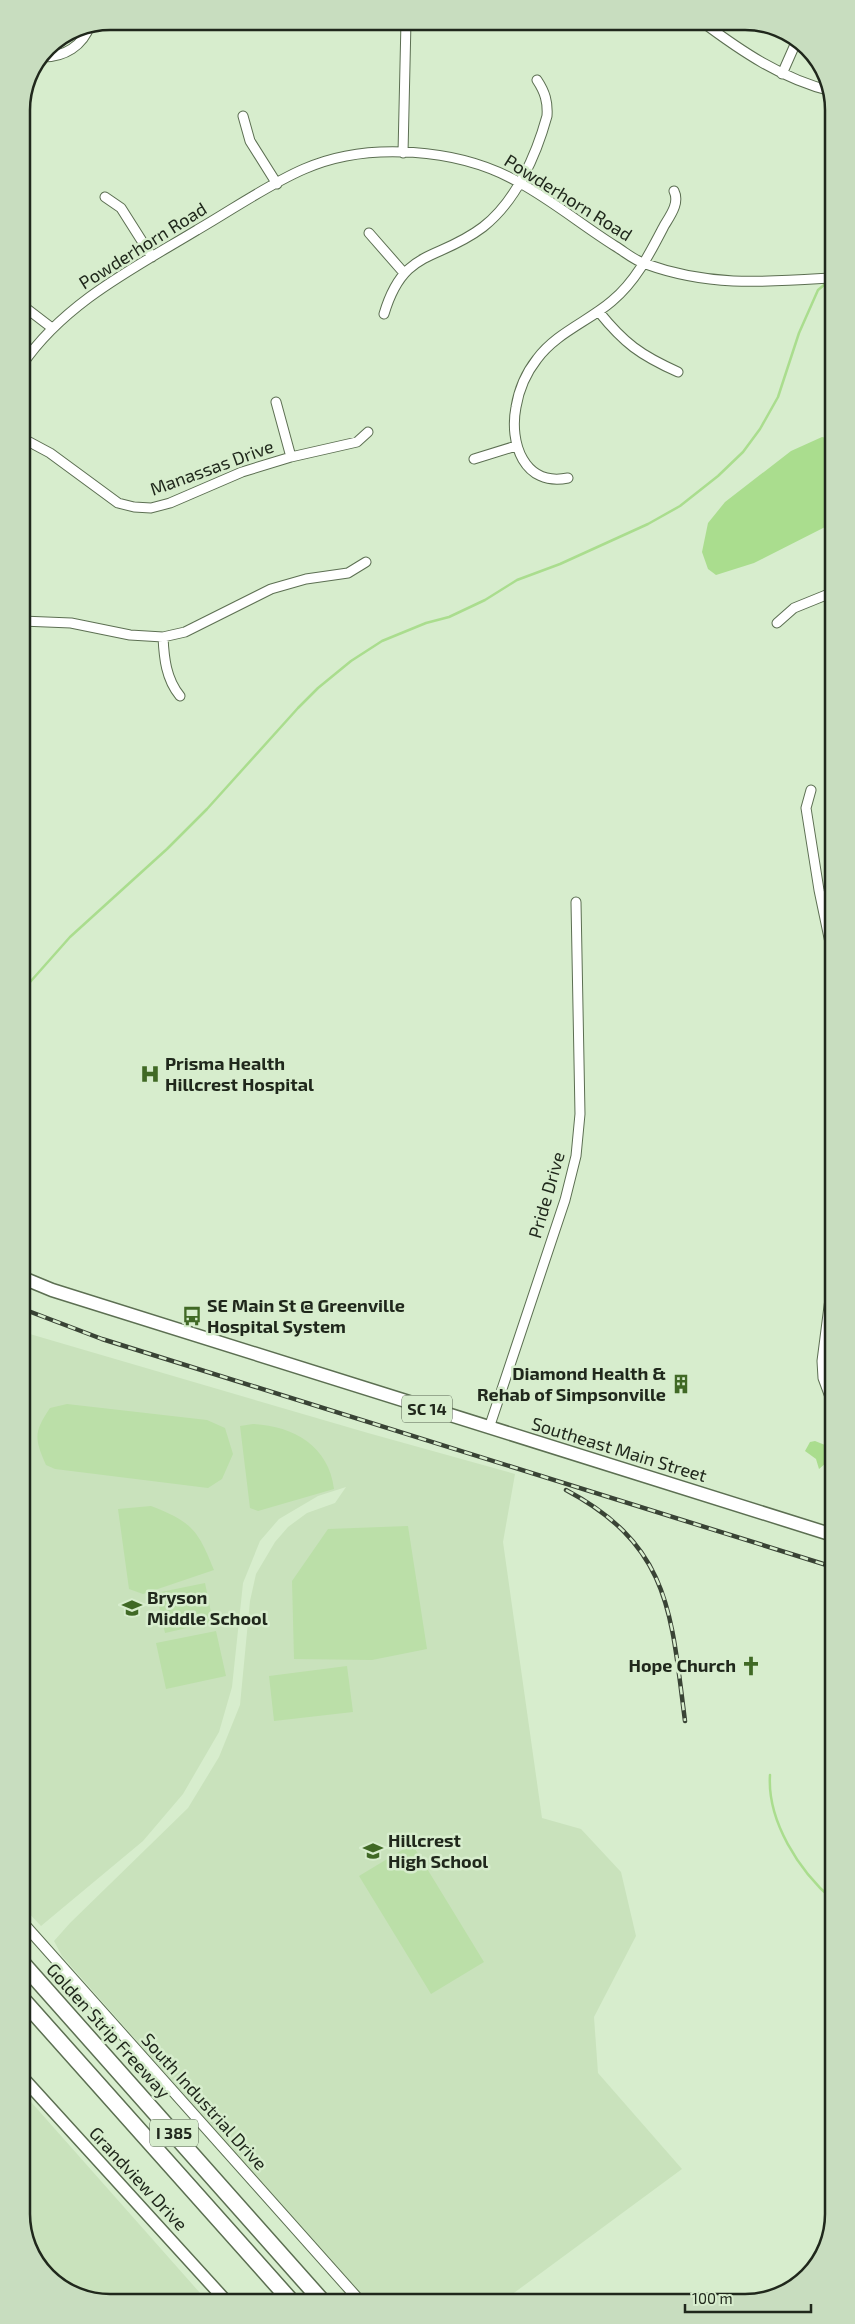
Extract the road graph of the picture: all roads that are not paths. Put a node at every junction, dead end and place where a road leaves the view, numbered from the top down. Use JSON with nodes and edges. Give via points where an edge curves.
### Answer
{"nodes":[{"id":1,"x":406,"y":30,"type":"edge"},
{"id":2,"x":713,"y":30,"type":"edge"},
{"id":3,"x":85,"y":34,"type":"edge"},
{"id":4,"x":794,"y":47,"type":"edge"},
{"id":5,"x":51,"y":56,"type":"edge"},
{"id":6,"x":782,"y":74,"type":"junction"},
{"id":7,"x":537,"y":80,"type":"dead end"},
{"id":8,"x":822,"y":88,"type":"edge"},
{"id":9,"x":242,"y":116,"type":"dead end"},
{"id":10,"x":403,"y":153,"type":"junction"},
{"id":11,"x":520,"y":183,"type":"junction"},
{"id":12,"x":277,"y":184,"type":"junction"},
{"id":13,"x":674,"y":191,"type":"dead end"},
{"id":14,"x":105,"y":197,"type":"dead end"},
{"id":15,"x":369,"y":233,"type":"dead end"},
{"id":16,"x":152,"y":257,"type":"junction"},
{"id":17,"x":643,"y":264,"type":"junction"},
{"id":18,"x":404,"y":273,"type":"junction"},
{"id":19,"x":825,"y":278,"type":"edge"},
{"id":20,"x":30,"y":311,"type":"edge"},
{"id":21,"x":599,"y":312,"type":"junction"},
{"id":22,"x":384,"y":314,"type":"dead end"},
{"id":23,"x":52,"y":328,"type":"junction"},
{"id":24,"x":30,"y":355,"type":"edge"},
{"id":25,"x":678,"y":372,"type":"dead end"},
{"id":26,"x":276,"y":402,"type":"dead end"},
{"id":27,"x":368,"y":432,"type":"dead end"},
{"id":28,"x":30,"y":442,"type":"edge"},
{"id":29,"x":516,"y":446,"type":"junction"},
{"id":30,"x":291,"y":457,"type":"junction"},
{"id":31,"x":474,"y":459,"type":"dead end"},
{"id":32,"x":568,"y":478,"type":"dead end"},
{"id":33,"x":366,"y":562,"type":"dead end"},
{"id":34,"x":825,"y":595,"type":"edge"},
{"id":35,"x":30,"y":621,"type":"edge"},
{"id":36,"x":777,"y":623,"type":"dead end"},
{"id":37,"x":163,"y":636,"type":"junction"},
{"id":38,"x":180,"y":696,"type":"dead end"},
{"id":39,"x":811,"y":790,"type":"dead end"},
{"id":40,"x":576,"y":902,"type":"dead end"},
{"id":41,"x":825,"y":919,"type":"edge"},
{"id":42,"x":30,"y":1281,"type":"edge"},
{"id":43,"x":825,"y":1338,"type":"edge"},
{"id":44,"x":825,"y":1383,"type":"edge"},
{"id":45,"x":488,"y":1428,"type":"junction"},
{"id":46,"x":825,"y":1533,"type":"edge"},
{"id":47,"x":30,"y":1931,"type":"edge"},
{"id":48,"x":30,"y":1973,"type":"edge"},
{"id":49,"x":30,"y":2007,"type":"edge"},
{"id":50,"x":30,"y":2086,"type":"edge"},
{"id":51,"x":220,"y":2294,"type":"edge"},
{"id":52,"x":285,"y":2294,"type":"edge"},
{"id":53,"x":316,"y":2294,"type":"edge"},
{"id":54,"x":354,"y":2294,"type":"edge"}],
"edges":[{"from":1,"to":10,"type":"street"},
{"from":2,"to":6,"type":"street"},
{"from":3,"to":5,"type":"street","via":[[72,49]]},
{"from":4,"to":6,"type":"street"},
{"from":6,"to":8,"type":"street"},
{"from":7,"to":11,"type":"street","via":[[544,91],[547,116]]},
{"from":9,"to":12,"type":"street","via":[[250,141]]},
{"from":10,"to":11,"type":"street","name":"Powderhorn Road","via":[[460,159],[487,167]]},
{"from":10,"to":12,"type":"street","name":"Powderhorn Road","via":[[368,153],[336,158],[303,169]]},
{"from":11,"to":17,"type":"street","name":"Powderhorn Road"},
{"from":11,"to":18,"type":"street","via":[[499,212],[482,228],[418,261]]},
{"from":12,"to":16,"type":"street","name":"Powderhorn Road"},
{"from":13,"to":17,"type":"street","via":[[675,206]]},
{"from":14,"to":16,"type":"street","via":[[121,208]]},
{"from":15,"to":18,"type":"street"},
{"from":16,"to":23,"type":"street","name":"Powderhorn Road","via":[[92,296]]},
{"from":17,"to":19,"type":"street","name":"Powderhorn Road","via":[[682,276],[716,281]]},
{"from":17,"to":21,"type":"street","via":[[619,295]]},
{"from":18,"to":22,"type":"street"},
{"from":20,"to":23,"type":"street"},
{"from":21,"to":25,"type":"street","via":[[632,348]]},
{"from":21,"to":29,"type":"street","via":[[548,346],[530,370],[515,408]]},
{"from":23,"to":24,"type":"street","name":"Powderhorn Road"},
{"from":26,"to":30,"type":"street"},
{"from":27,"to":30,"type":"street","name":"Manassas Drive","via":[[357,442]]},
{"from":28,"to":30,"type":"street","name":"Manassas Drive","via":[[57,457],[109,497],[127,506],[143,508],[170,503],[242,472]]},
{"from":29,"to":31,"type":"street"},
{"from":29,"to":32,"type":"street","via":[[523,462],[538,474],[548,478]]},
{"from":33,"to":37,"type":"street","via":[[342,575],[306,579],[271,590],[186,632]]},
{"from":34,"to":36,"type":"street","via":[[794,608]]},
{"from":35,"to":37,"type":"street","via":[[70,623],[130,635]]},
{"from":37,"to":38,"type":"street","via":[[167,671]]},
{"from":39,"to":41,"type":"street","via":[[806,808]]},
{"from":40,"to":45,"type":"street","name":"Pride Drive","via":[[580,1114],[576,1156],[565,1200]]},
{"from":42,"to":45,"type":"main road","name":"Southeast Main Street","number":"SC 14"},
{"from":43,"to":44,"type":"street","via":[[822,1361]]},
{"from":45,"to":46,"type":"main road","name":"Southeast Main Street","number":"SC 14"},
{"from":47,"to":54,"type":"street","name":"South Industrial Drive"},
{"from":48,"to":53,"type":"highway","name":"Golden Strip Freeway","number":"I 385"},
{"from":49,"to":52,"type":"highway","number":"I 385"},
{"from":50,"to":51,"type":"main road","name":"Grandview Drive"}]}
